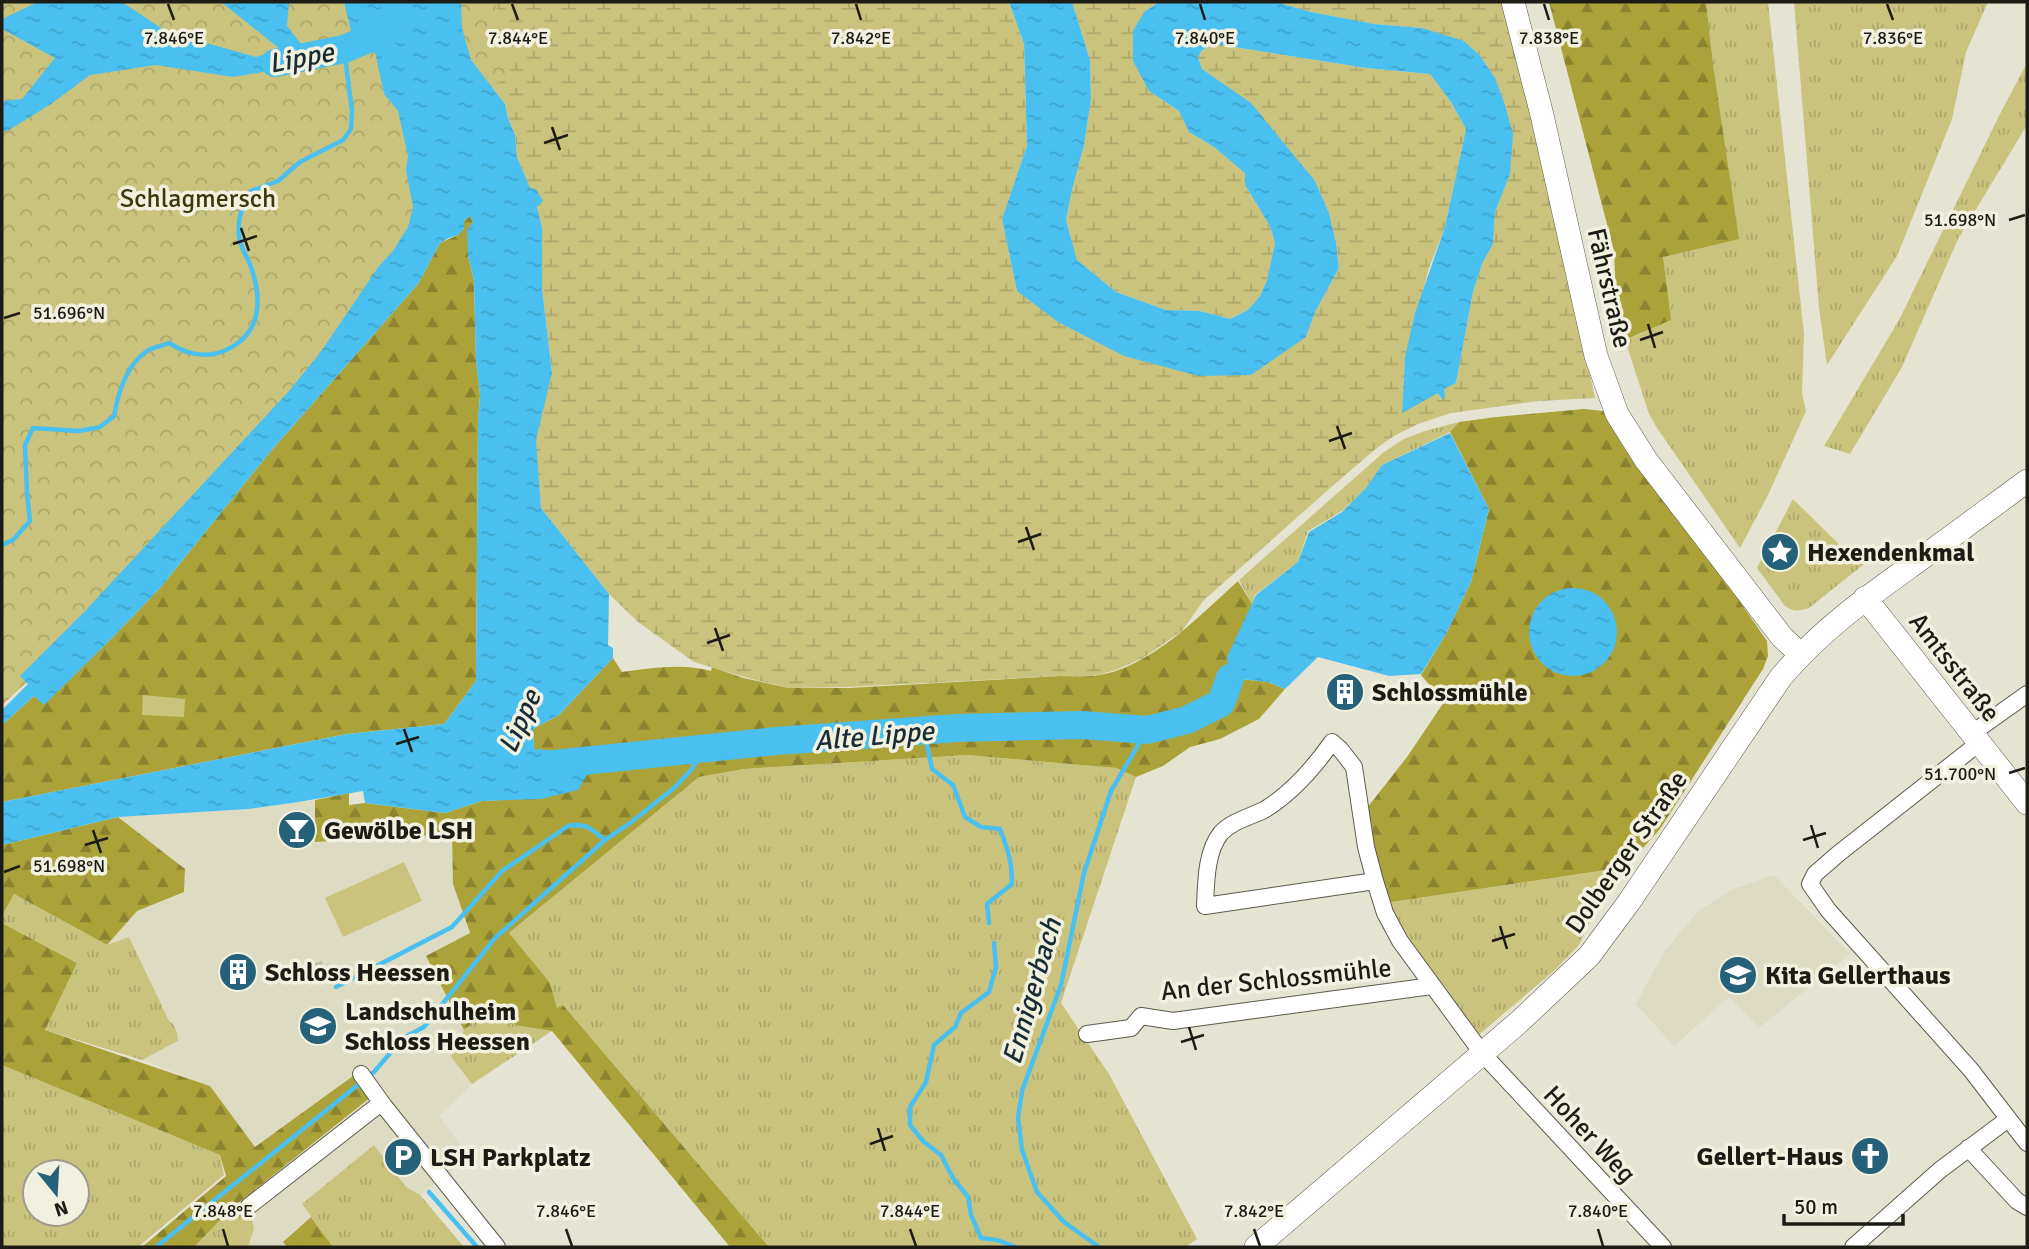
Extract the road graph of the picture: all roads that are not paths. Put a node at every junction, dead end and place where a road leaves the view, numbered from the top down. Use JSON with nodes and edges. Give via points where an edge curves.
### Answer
{"nodes":[{"id":1,"x":1513,"y":2,"type":"edge"},
{"id":2,"x":2027,"y":481,"type":"edge"},
{"id":3,"x":1865,"y":598,"type":"junction"},
{"id":4,"x":1800,"y":654,"type":"junction"},
{"id":5,"x":2027,"y":694,"type":"edge"},
{"id":6,"x":1975,"y":739,"type":"junction"},
{"id":7,"x":2027,"y":803,"type":"edge"},
{"id":8,"x":1375,"y":881,"type":"junction"},
{"id":9,"x":1432,"y":986,"type":"junction"},
{"id":10,"x":1087,"y":1034,"type":"dead end"},
{"id":11,"x":1482,"y":1053,"type":"junction"},
{"id":12,"x":366,"y":1081,"type":"dead end"},
{"id":13,"x":381,"y":1102,"type":"junction"},
{"id":14,"x":2008,"y":1119,"type":"junction"},
{"id":15,"x":2027,"y":1143,"type":"edge"},
{"id":16,"x":1968,"y":1148,"type":"junction"},
{"id":17,"x":249,"y":1206,"type":"dead end"},
{"id":18,"x":2027,"y":1207,"type":"edge"},
{"id":19,"x":497,"y":1247,"type":"edge"},
{"id":20,"x":1256,"y":1247,"type":"edge"},
{"id":21,"x":1663,"y":1247,"type":"edge"},
{"id":22,"x":1853,"y":1247,"type":"edge"}],
"edges":[{"from":1,"to":4,"type":"main road","name":"Fährstraße","via":[[1596,356],[1617,414],[1670,492]]},
{"from":2,"to":3,"type":"main road","name":"Dolberger Straße"},
{"from":3,"to":4,"type":"main road","name":"Dolberger Straße"},
{"from":3,"to":6,"type":"main road","name":"Amtsstraße"},
{"from":4,"to":11,"type":"main road","name":"Dolberger Straße","via":[[1600,941]]},
{"from":5,"to":6,"type":"street"},
{"from":6,"to":7,"type":"main road","name":"Amtsstraße"},
{"from":6,"to":14,"type":"street","via":[[1815,874],[1810,884]]},
{"from":8,"to":8,"type":"street","name":"An der Schlossmühle","via":[[1286,893],[1205,906],[1207,873],[1222,832],[1287,794],[1332,742],[1354,767]]},
{"from":8,"to":9,"type":"street","name":"An der Schlossmühle","via":[[1385,913]]},
{"from":9,"to":10,"type":"street","name":"An der Schlossmühle","via":[[1173,1020],[1142,1016],[1131,1028]]},
{"from":9,"to":11,"type":"street","name":"An der Schlossmühle"},
{"from":11,"to":20,"type":"main road","name":"Dolberger Straße"},
{"from":11,"to":21,"type":"street","name":"Hoher Weg"},
{"from":12,"to":13,"type":"street"},
{"from":13,"to":17,"type":"street"},
{"from":13,"to":19,"type":"street"},
{"from":14,"to":15,"type":"street"},
{"from":14,"to":16,"type":"street"},
{"from":16,"to":18,"type":"street"},
{"from":16,"to":22,"type":"street"}]}
